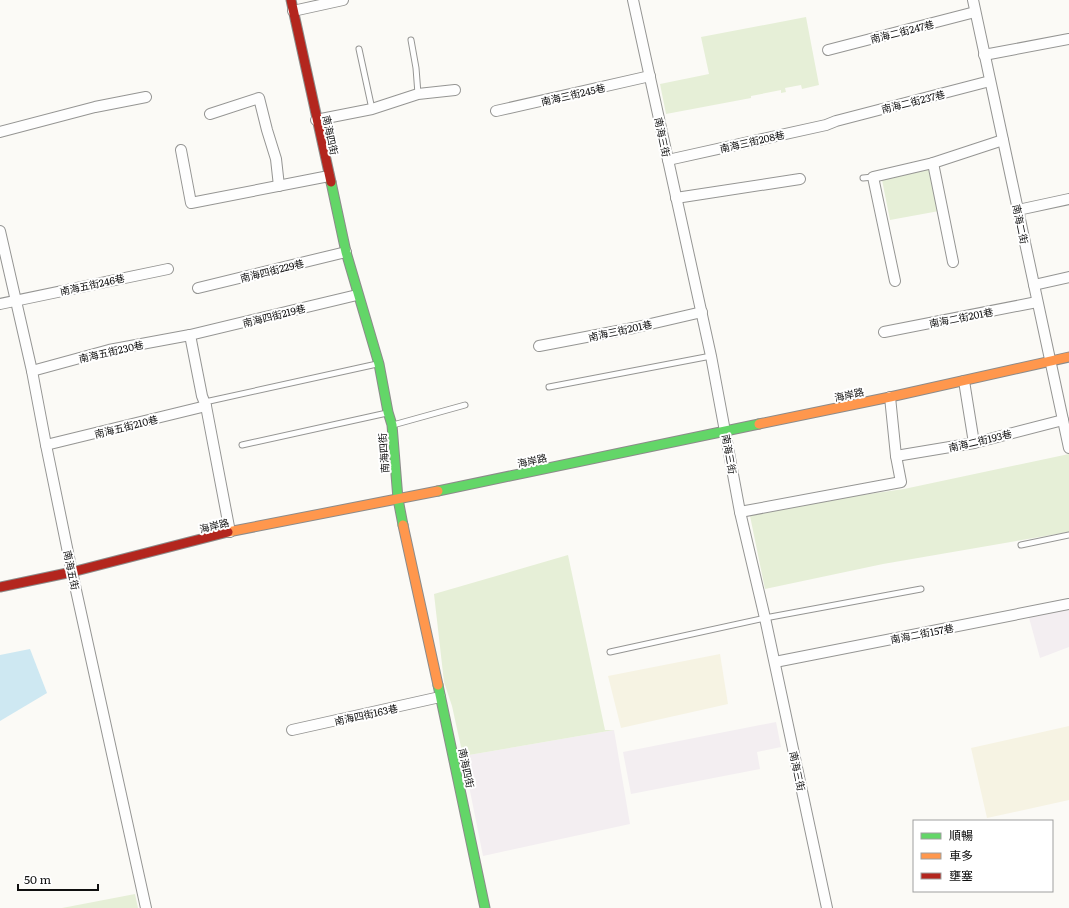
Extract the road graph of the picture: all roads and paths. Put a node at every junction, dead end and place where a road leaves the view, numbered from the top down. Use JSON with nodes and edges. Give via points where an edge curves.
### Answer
{"nodes":[{"id":1,"x":291,"y":0,"type":"edge"},
{"id":2,"x":343,"y":0,"type":"edge"},
{"id":3,"x":633,"y":0,"type":"edge"},
{"id":4,"x":973,"y":0,"type":"edge"},
{"id":5,"x":293,"y":11,"type":"junction"},
{"id":6,"x":975,"y":12,"type":"junction"},
{"id":7,"x":1069,"y":39,"type":"edge"},
{"id":8,"x":411,"y":40,"type":"dead end"},
{"id":9,"x":359,"y":49,"type":"dead end"},
{"id":10,"x":828,"y":50,"type":"dead end"},
{"id":11,"x":984,"y":55,"type":"junction"},
{"id":12,"x":650,"y":76,"type":"junction"},
{"id":13,"x":990,"y":81,"type":"junction"},
{"id":14,"x":454,"y":90,"type":"dead end"},
{"id":15,"x":418,"y":94,"type":"junction"},
{"id":16,"x":146,"y":97,"type":"dead end"},
{"id":17,"x":372,"y":109,"type":"junction"},
{"id":18,"x":496,"y":112,"type":"dead end"},
{"id":19,"x":210,"y":114,"type":"dead end"},
{"id":20,"x":316,"y":120,"type":"junction"},
{"id":21,"x":836,"y":120,"type":"joint"},
{"id":22,"x":0,"y":132,"type":"edge"},
{"id":23,"x":1003,"y":140,"type":"junction"},
{"id":24,"x":181,"y":150,"type":"dead end"},
{"id":25,"x":668,"y":160,"type":"junction"},
{"id":26,"x":933,"y":163,"type":"junction"},
{"id":27,"x":328,"y":176,"type":"junction"},
{"id":28,"x":874,"y":177,"type":"junction"},
{"id":29,"x":863,"y":178,"type":"dead end"},
{"id":30,"x":800,"y":179,"type":"dead end"},
{"id":31,"x":279,"y":186,"type":"junction"},
{"id":32,"x":676,"y":198,"type":"junction"},
{"id":33,"x":1069,"y":199,"type":"edge"},
{"id":34,"x":1018,"y":210,"type":"junction"},
{"id":35,"x":0,"y":231,"type":"edge"},
{"id":36,"x":346,"y":252,"type":"junction"},
{"id":37,"x":953,"y":262,"type":"dead end"},
{"id":38,"x":168,"y":268,"type":"dead end"},
{"id":39,"x":1069,"y":277,"type":"edge"},
{"id":40,"x":895,"y":281,"type":"dead end"},
{"id":41,"x":1034,"y":285,"type":"junction"},
{"id":42,"x":198,"y":288,"type":"dead end"},
{"id":43,"x":357,"y":295,"type":"junction"},
{"id":44,"x":16,"y":300,"type":"junction"},
{"id":45,"x":1037,"y":302,"type":"junction"},
{"id":46,"x":0,"y":304,"type":"edge"},
{"id":47,"x":702,"y":312,"type":"junction"},
{"id":48,"x":884,"y":332,"type":"dead end"},
{"id":49,"x":190,"y":335,"type":"junction"},
{"id":50,"x":539,"y":346,"type":"dead end"},
{"id":51,"x":711,"y":356,"type":"junction"},
{"id":52,"x":1069,"y":357,"type":"edge"},
{"id":53,"x":1051,"y":360,"type":"junction"},
{"id":54,"x":379,"y":364,"type":"junction"},
{"id":55,"x":32,"y":371,"type":"junction"},
{"id":56,"x":964,"y":380,"type":"junction"},
{"id":57,"x":549,"y":387,"type":"dead end"},
{"id":58,"x":890,"y":397,"type":"junction"},
{"id":59,"x":205,"y":404,"type":"junction"},
{"id":60,"x":465,"y":405,"type":"dead end"},
{"id":61,"x":388,"y":412,"type":"junction"},
{"id":62,"x":1063,"y":420,"type":"junction"},
{"id":63,"x":392,"y":425,"type":"junction"},
{"id":64,"x":725,"y":430,"type":"junction"},
{"id":65,"x":974,"y":443,"type":"junction"},
{"id":66,"x":46,"y":445,"type":"junction"},
{"id":67,"x":242,"y":445,"type":"dead end"},
{"id":68,"x":1069,"y":448,"type":"edge"},
{"id":69,"x":896,"y":456,"type":"junction"},
{"id":70,"x":398,"y":499,"type":"junction"},
{"id":71,"x":740,"y":512,"type":"junction"},
{"id":72,"x":230,"y":532,"type":"junction"},
{"id":73,"x":1069,"y":535,"type":"edge"},
{"id":74,"x":1021,"y":545,"type":"dead end"},
{"id":75,"x":72,"y":572,"type":"junction"},
{"id":76,"x":0,"y":587,"type":"edge"},
{"id":77,"x":921,"y":589,"type":"dead end"},
{"id":78,"x":1069,"y":604,"type":"edge"},
{"id":79,"x":765,"y":618,"type":"junction"},
{"id":80,"x":610,"y":652,"type":"dead end"},
{"id":81,"x":775,"y":662,"type":"junction"},
{"id":82,"x":440,"y":697,"type":"junction"},
{"id":83,"x":292,"y":730,"type":"dead end"},
{"id":84,"x":146,"y":908,"type":"edge"},
{"id":85,"x":485,"y":908,"type":"edge"},
{"id":86,"x":827,"y":908,"type":"edge"}],
"edges":[{"from":1,"to":5,"type":"main road","name":"南海四街"},
{"from":2,"to":5,"type":"street"},
{"from":3,"to":12,"type":"street","name":"南海三街"},
{"from":4,"to":6,"type":"street","name":"南海二街"},
{"from":5,"to":20,"type":"main road","name":"南海四街"},
{"from":6,"to":10,"type":"street","name":"南海二街247巷"},
{"from":6,"to":11,"type":"street","name":"南海二街"},
{"from":7,"to":11,"type":"street"},
{"from":8,"to":15,"type":"lane"},
{"from":9,"to":17,"type":"lane"},
{"from":11,"to":13,"type":"street","name":"南海二街"},
{"from":12,"to":18,"type":"street","name":"南海三街245巷"},
{"from":12,"to":25,"type":"street","name":"南海三街"},
{"from":13,"to":21,"type":"street","name":"南海二街237巷"},
{"from":13,"to":23,"type":"street","name":"南海二街"},
{"from":14,"to":15,"type":"street"},
{"from":15,"to":17,"type":"street"},
{"from":16,"to":22,"type":"street","via":[[95,107]]},
{"from":17,"to":20,"type":"street"},
{"from":19,"to":31,"type":"street","via":[[259,98],[276,159]]},
{"from":20,"to":27,"type":"main road","name":"南海四街"},
{"from":21,"to":25,"type":"street","name":"南海三街208巷","via":[[826,125]]},
{"from":23,"to":26,"type":"street"},
{"from":23,"to":34,"type":"street","name":"南海二街"},
{"from":24,"to":31,"type":"street","via":[[191,203]]},
{"from":25,"to":32,"type":"street","name":"南海三街"},
{"from":26,"to":28,"type":"street"},
{"from":26,"to":37,"type":"street"},
{"from":27,"to":31,"type":"street"},
{"from":27,"to":36,"type":"main road","name":"南海四街"},
{"from":28,"to":29,"type":"lane"},
{"from":28,"to":40,"type":"street"},
{"from":30,"to":32,"type":"street"},
{"from":32,"to":47,"type":"street","name":"南海三街"},
{"from":33,"to":34,"type":"street"},
{"from":34,"to":41,"type":"street","name":"南海二街"},
{"from":35,"to":44,"type":"street","name":"南海五街"},
{"from":36,"to":42,"type":"street","name":"南海四街229巷"},
{"from":36,"to":43,"type":"main road","name":"南海四街"},
{"from":38,"to":44,"type":"street","name":"南海五街246巷"},
{"from":39,"to":41,"type":"street"},
{"from":41,"to":45,"type":"street","name":"南海二街"},
{"from":43,"to":49,"type":"street","name":"南海四街219巷"},
{"from":43,"to":54,"type":"main road","name":"南海四街"},
{"from":44,"to":46,"type":"street","name":"南海五街246巷"},
{"from":44,"to":55,"type":"street","name":"南海五街"},
{"from":45,"to":48,"type":"street","name":"南海二街201巷"},
{"from":45,"to":53,"type":"street","name":"南海二街"},
{"from":47,"to":50,"type":"street","name":"南海三街201巷"},
{"from":47,"to":51,"type":"street","name":"南海三街"},
{"from":49,"to":55,"type":"street","name":"南海五街230巷","via":[[110,350]]},
{"from":49,"to":59,"type":"street"},
{"from":51,"to":57,"type":"lane"},
{"from":51,"to":64,"type":"street","name":"南海三街"},
{"from":52,"to":53,"type":"main road","name":"海岸路"},
{"from":53,"to":56,"type":"main road","name":"海岸路"},
{"from":53,"to":62,"type":"street","name":"南海二街"},
{"from":54,"to":59,"type":"lane"},
{"from":54,"to":61,"type":"main road","name":"南海四街"},
{"from":55,"to":66,"type":"street","name":"南海五街"},
{"from":56,"to":58,"type":"main road","name":"海岸路"},
{"from":56,"to":65,"type":"street"},
{"from":58,"to":64,"type":"main road","name":"海岸路"},
{"from":58,"to":69,"type":"street"},
{"from":59,"to":66,"type":"street","name":"南海五街210巷"},
{"from":59,"to":72,"type":"street"},
{"from":60,"to":63,"type":"lane"},
{"from":61,"to":63,"type":"main road","name":"南海四街"},
{"from":61,"to":67,"type":"lane"},
{"from":62,"to":65,"type":"street","name":"南海二街193巷"},
{"from":62,"to":68,"type":"street","name":"南海二街"},
{"from":63,"to":70,"type":"main road","name":"南海四街"},
{"from":64,"to":70,"type":"main road","name":"海岸路"},
{"from":64,"to":71,"type":"street","name":"南海三街"},
{"from":65,"to":69,"type":"street","name":"南海二街193巷"},
{"from":66,"to":75,"type":"street","name":"南海五街"},
{"from":69,"to":71,"type":"street","via":[[901,482]]},
{"from":70,"to":72,"type":"main road","name":"海岸路"},
{"from":70,"to":82,"type":"main road","name":"南海四街"},
{"from":71,"to":79,"type":"street","name":"南海三街"},
{"from":72,"to":75,"type":"main road","name":"海岸路"},
{"from":73,"to":74,"type":"lane"},
{"from":75,"to":76,"type":"main road","name":"海岸路"},
{"from":75,"to":84,"type":"street","name":"南海五街"},
{"from":77,"to":79,"type":"lane"},
{"from":78,"to":81,"type":"street","name":"南海二街157巷"},
{"from":79,"to":80,"type":"lane"},
{"from":79,"to":81,"type":"street","name":"南海三街"},
{"from":81,"to":86,"type":"street","name":"南海三街"},
{"from":82,"to":83,"type":"street","name":"南海四街163巷"},
{"from":82,"to":85,"type":"main road","name":"南海四街"}]}
